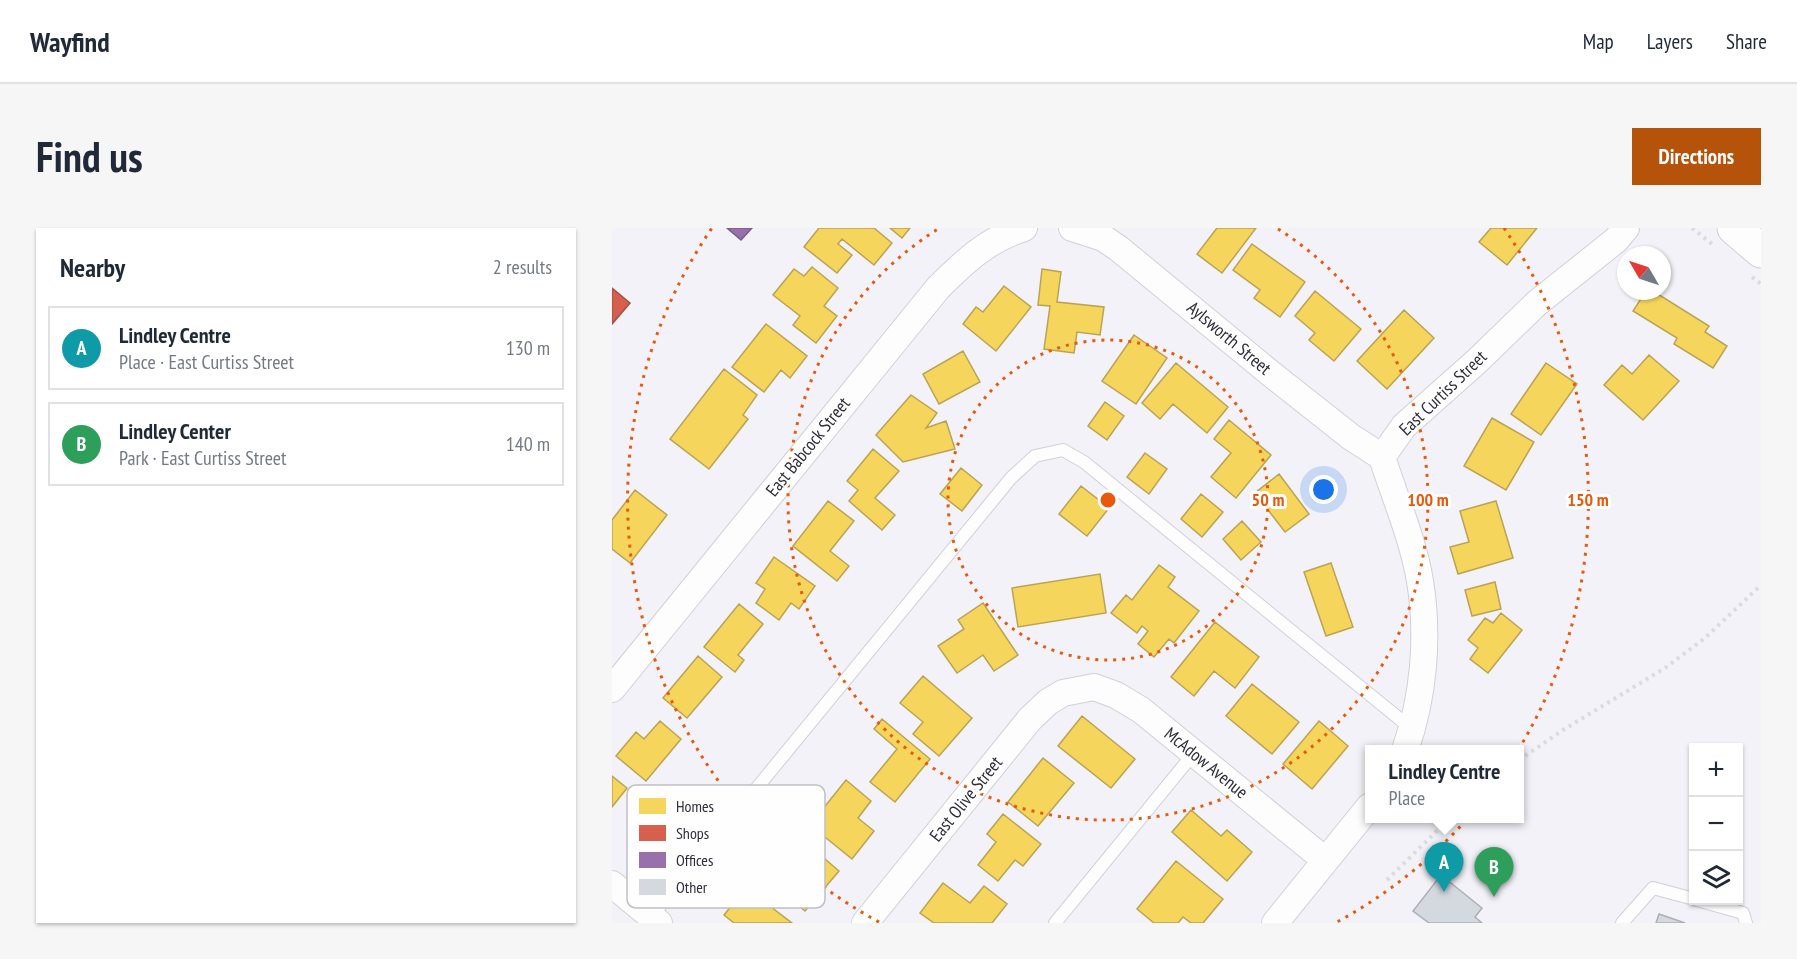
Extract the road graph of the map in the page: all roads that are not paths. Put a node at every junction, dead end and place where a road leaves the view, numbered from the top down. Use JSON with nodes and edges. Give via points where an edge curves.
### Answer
{"nodes":[{"id":1,"x":1024,"y":228,"type":"edge"},
{"id":2,"x":1072,"y":228,"type":"edge"},
{"id":3,"x":1626,"y":228,"type":"edge"},
{"id":4,"x":1734,"y":228,"type":"edge"},
{"id":5,"x":1761,"y":251,"type":"edge"},
{"id":6,"x":1382,"y":457,"type":"junction"},
{"id":7,"x":612,"y":689,"type":"edge"},
{"id":8,"x":1077,"y":690,"type":"joint"},
{"id":9,"x":1408,"y":740,"type":"edge"},
{"id":10,"x":1194,"y":753,"type":"junction"},
{"id":11,"x":764,"y":785,"type":"edge"},
{"id":12,"x":1365,"y":812,"type":"edge"},
{"id":13,"x":1326,"y":860,"type":"junction"},
{"id":14,"x":612,"y":884,"type":"edge"},
{"id":15,"x":627,"y":897,"type":"edge"},
{"id":16,"x":1689,"y":898,"type":"edge"},
{"id":17,"x":1713,"y":905,"type":"edge"},
{"id":18,"x":641,"y":908,"type":"edge"},
{"id":19,"x":665,"y":908,"type":"edge"},
{"id":20,"x":655,"y":920,"type":"edge"},
{"id":21,"x":865,"y":923,"type":"edge"},
{"id":22,"x":1055,"y":923,"type":"edge"},
{"id":23,"x":1275,"y":923,"type":"edge"},
{"id":24,"x":1622,"y":923,"type":"edge"},
{"id":25,"x":1746,"y":923,"type":"edge"}],
"edges":[{"from":1,"to":7,"type":"street","name":"East Babcock Street","via":[[989,243],[938,288]]},
{"from":2,"to":6,"type":"street","name":"Aylsworth Street","via":[[1119,248],[1279,380]]},
{"from":3,"to":6,"type":"street","name":"East Curtiss Street","via":[[1537,303],[1404,426]]},
{"from":4,"to":5,"type":"main road"},
{"from":6,"to":9,"type":"street","via":[[1420,580],[1424,622],[1420,690]]},
{"from":8,"to":10,"type":"street","name":"McAdow Avenue","via":[[1094,687],[1116,695]]},
{"from":8,"to":21,"type":"street","name":"East Olive Street","via":[[1055,697],[1030,719]]},
{"from":9,"to":11,"type":"lane","via":[[1084,462],[1063,450],[1035,456],[1004,487]]},
{"from":10,"to":13,"type":"street","name":"McAdow Avenue"},
{"from":10,"to":22,"type":"lane"},
{"from":12,"to":13,"type":"street"},
{"from":13,"to":23,"type":"street"},
{"from":14,"to":15,"type":"street"},
{"from":16,"to":24,"type":"lane","via":[[1653,888]]},
{"from":17,"to":25,"type":"lane","via":[[1743,913]]},
{"from":18,"to":20,"type":"street"},
{"from":19,"to":20,"type":"lane"}]}
